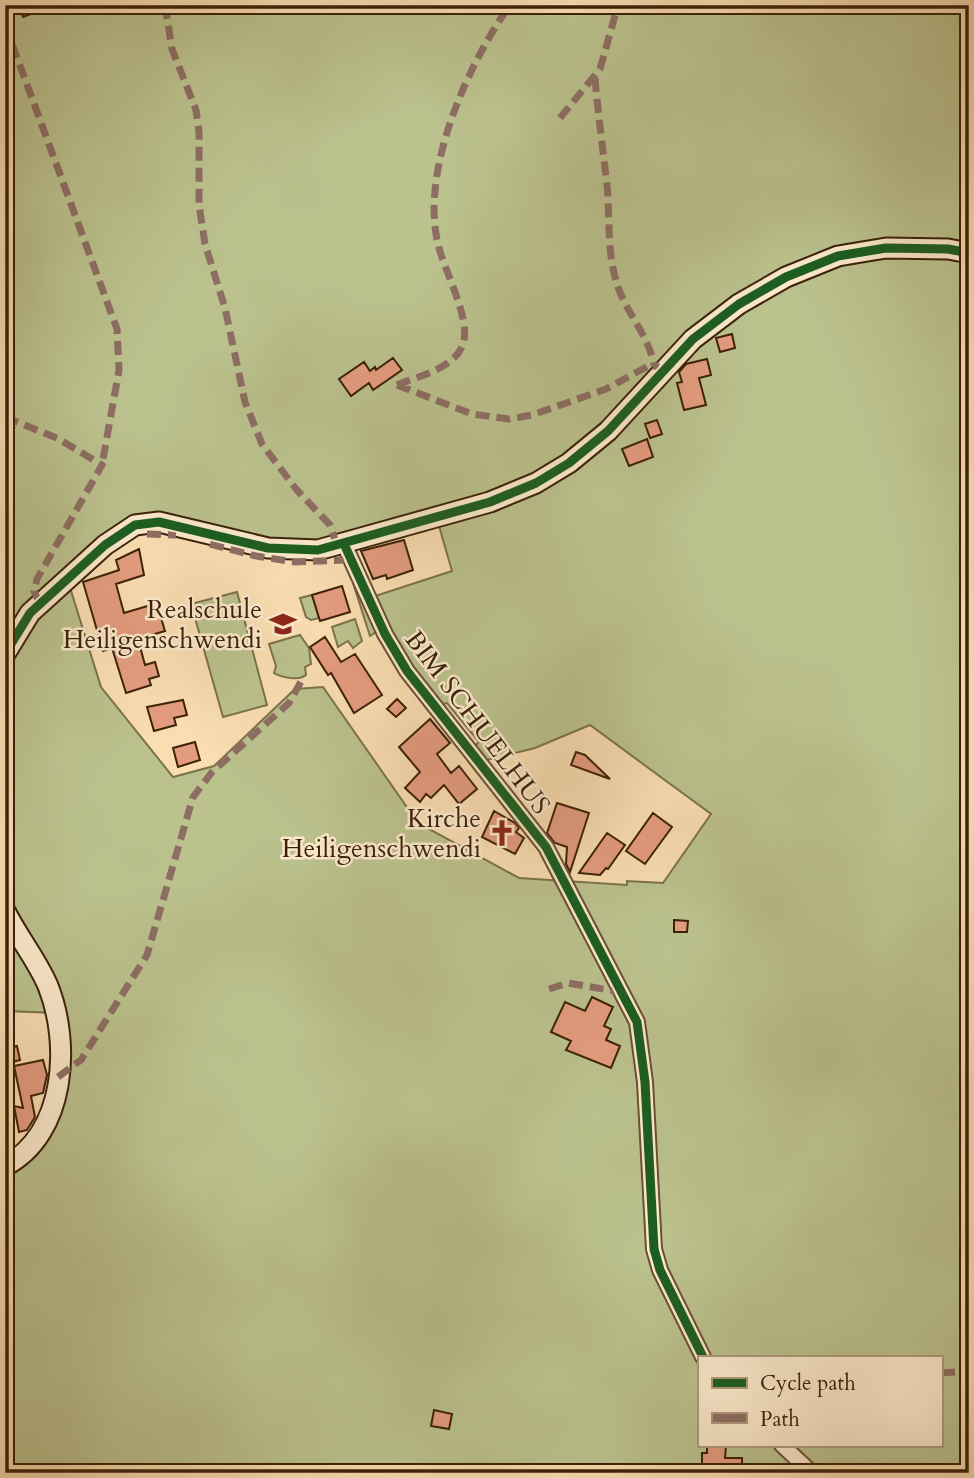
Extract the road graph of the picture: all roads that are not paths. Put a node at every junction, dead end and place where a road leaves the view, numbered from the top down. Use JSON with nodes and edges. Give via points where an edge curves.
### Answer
{"nodes":[{"id":1,"x":969,"y":253,"type":"edge"},
{"id":2,"x":344,"y":544,"type":"junction"},
{"id":3,"x":5,"y":654,"type":"edge"},
{"id":4,"x":5,"y":911,"type":"edge"},
{"id":5,"x":5,"y":1166,"type":"edge"},
{"id":6,"x":703,"y":1356,"type":"edge"},
{"id":7,"x":783,"y":1446,"type":"edge"},
{"id":8,"x":812,"y":1473,"type":"edge"}],
"edges":[{"from":1,"to":2,"type":"street","via":[[886,248],[838,256],[786,276],[699,333],[608,431],[553,474],[490,502]]},
{"from":2,"to":3,"type":"street","via":[[318,550],[268,548],[159,522],[135,524],[105,545],[30,614]]},
{"from":2,"to":6,"type":"street","name":"BIM SCHUELHUS","via":[[385,635],[407,671],[537,835],[639,1029],[652,1240],[660,1270]]},
{"from":4,"to":5,"type":"street","via":[[47,984],[60,1049],[55,1098],[46,1127],[23,1155]]},
{"from":7,"to":8,"type":"street"}]}
